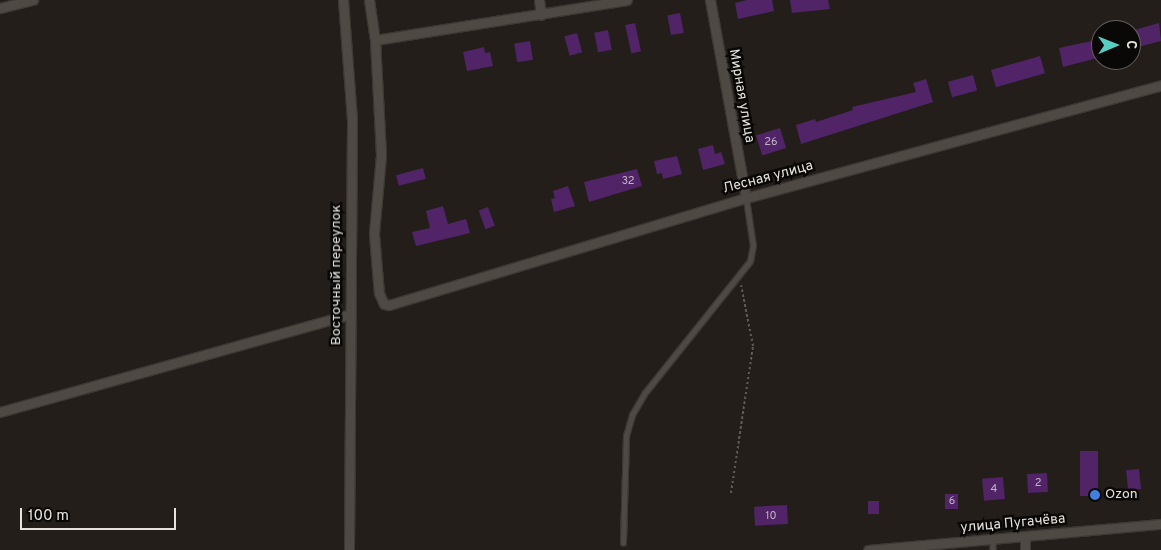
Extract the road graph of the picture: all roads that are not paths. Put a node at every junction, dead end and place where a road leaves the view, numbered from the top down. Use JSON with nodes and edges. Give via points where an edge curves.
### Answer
{"nodes":[{"id":1,"x":33,"y":0,"type":"edge"},
{"id":2,"x":343,"y":0,"type":"edge"},
{"id":3,"x":369,"y":0,"type":"edge"},
{"id":4,"x":539,"y":0,"type":"edge"},
{"id":5,"x":627,"y":0,"type":"edge"},
{"id":6,"x":710,"y":0,"type":"edge"},
{"id":7,"x":0,"y":8,"type":"edge"},
{"id":8,"x":541,"y":15,"type":"junction"},
{"id":9,"x":375,"y":40,"type":"junction"},
{"id":10,"x":1161,"y":85,"type":"edge"},
{"id":11,"x":746,"y":198,"type":"junction"},
{"id":12,"x":351,"y":314,"type":"junction"},
{"id":13,"x":0,"y":412,"type":"edge"},
{"id":14,"x":1161,"y":524,"type":"edge"},
{"id":15,"x":1025,"y":536,"type":"junction"},
{"id":16,"x":993,"y":540,"type":"junction"},
{"id":17,"x":624,"y":543,"type":"dead end"},
{"id":18,"x":951,"y":547,"type":"edge"},
{"id":19,"x":916,"y":548,"type":"edge"},
{"id":20,"x":348,"y":550,"type":"edge"},
{"id":21,"x":868,"y":550,"type":"edge"},
{"id":22,"x":874,"y":550,"type":"edge"},
{"id":23,"x":993,"y":550,"type":"edge"},
{"id":24,"x":1025,"y":550,"type":"edge"}],
"edges":[{"from":1,"to":7,"type":"street"},
{"from":2,"to":12,"type":"street","name":"Восточный переулок","via":[[352,120]]},
{"from":3,"to":9,"type":"street"},
{"from":4,"to":8,"type":"street"},
{"from":5,"to":8,"type":"street"},
{"from":6,"to":11,"type":"street","name":"Мирная улица"},
{"from":8,"to":9,"type":"street"},
{"from":9,"to":11,"type":"street","name":"Лесная улица","via":[[381,155],[374,234],[379,292],[384,304],[396,304]]},
{"from":10,"to":11,"type":"street","name":"Лесная улица"},
{"from":11,"to":17,"type":"lane","via":[[753,254],[644,394],[632,415],[626,436]]},
{"from":12,"to":13,"type":"street"},
{"from":12,"to":20,"type":"street","name":"Восточный переулок"},
{"from":14,"to":15,"type":"street","name":"улица Пугачёва"},
{"from":15,"to":16,"type":"street","name":"улица Пугачёва"},
{"from":15,"to":24,"type":"street"},
{"from":16,"to":18,"type":"street","name":"улица Пугачёва"},
{"from":16,"to":23,"type":"lane"},
{"from":18,"to":19,"type":"street","name":"улица Пугачёва"},
{"from":19,"to":22,"type":"street","name":"улица Пугачёва"},
{"from":21,"to":22,"type":"street","name":"улица Пугачёва"}]}
